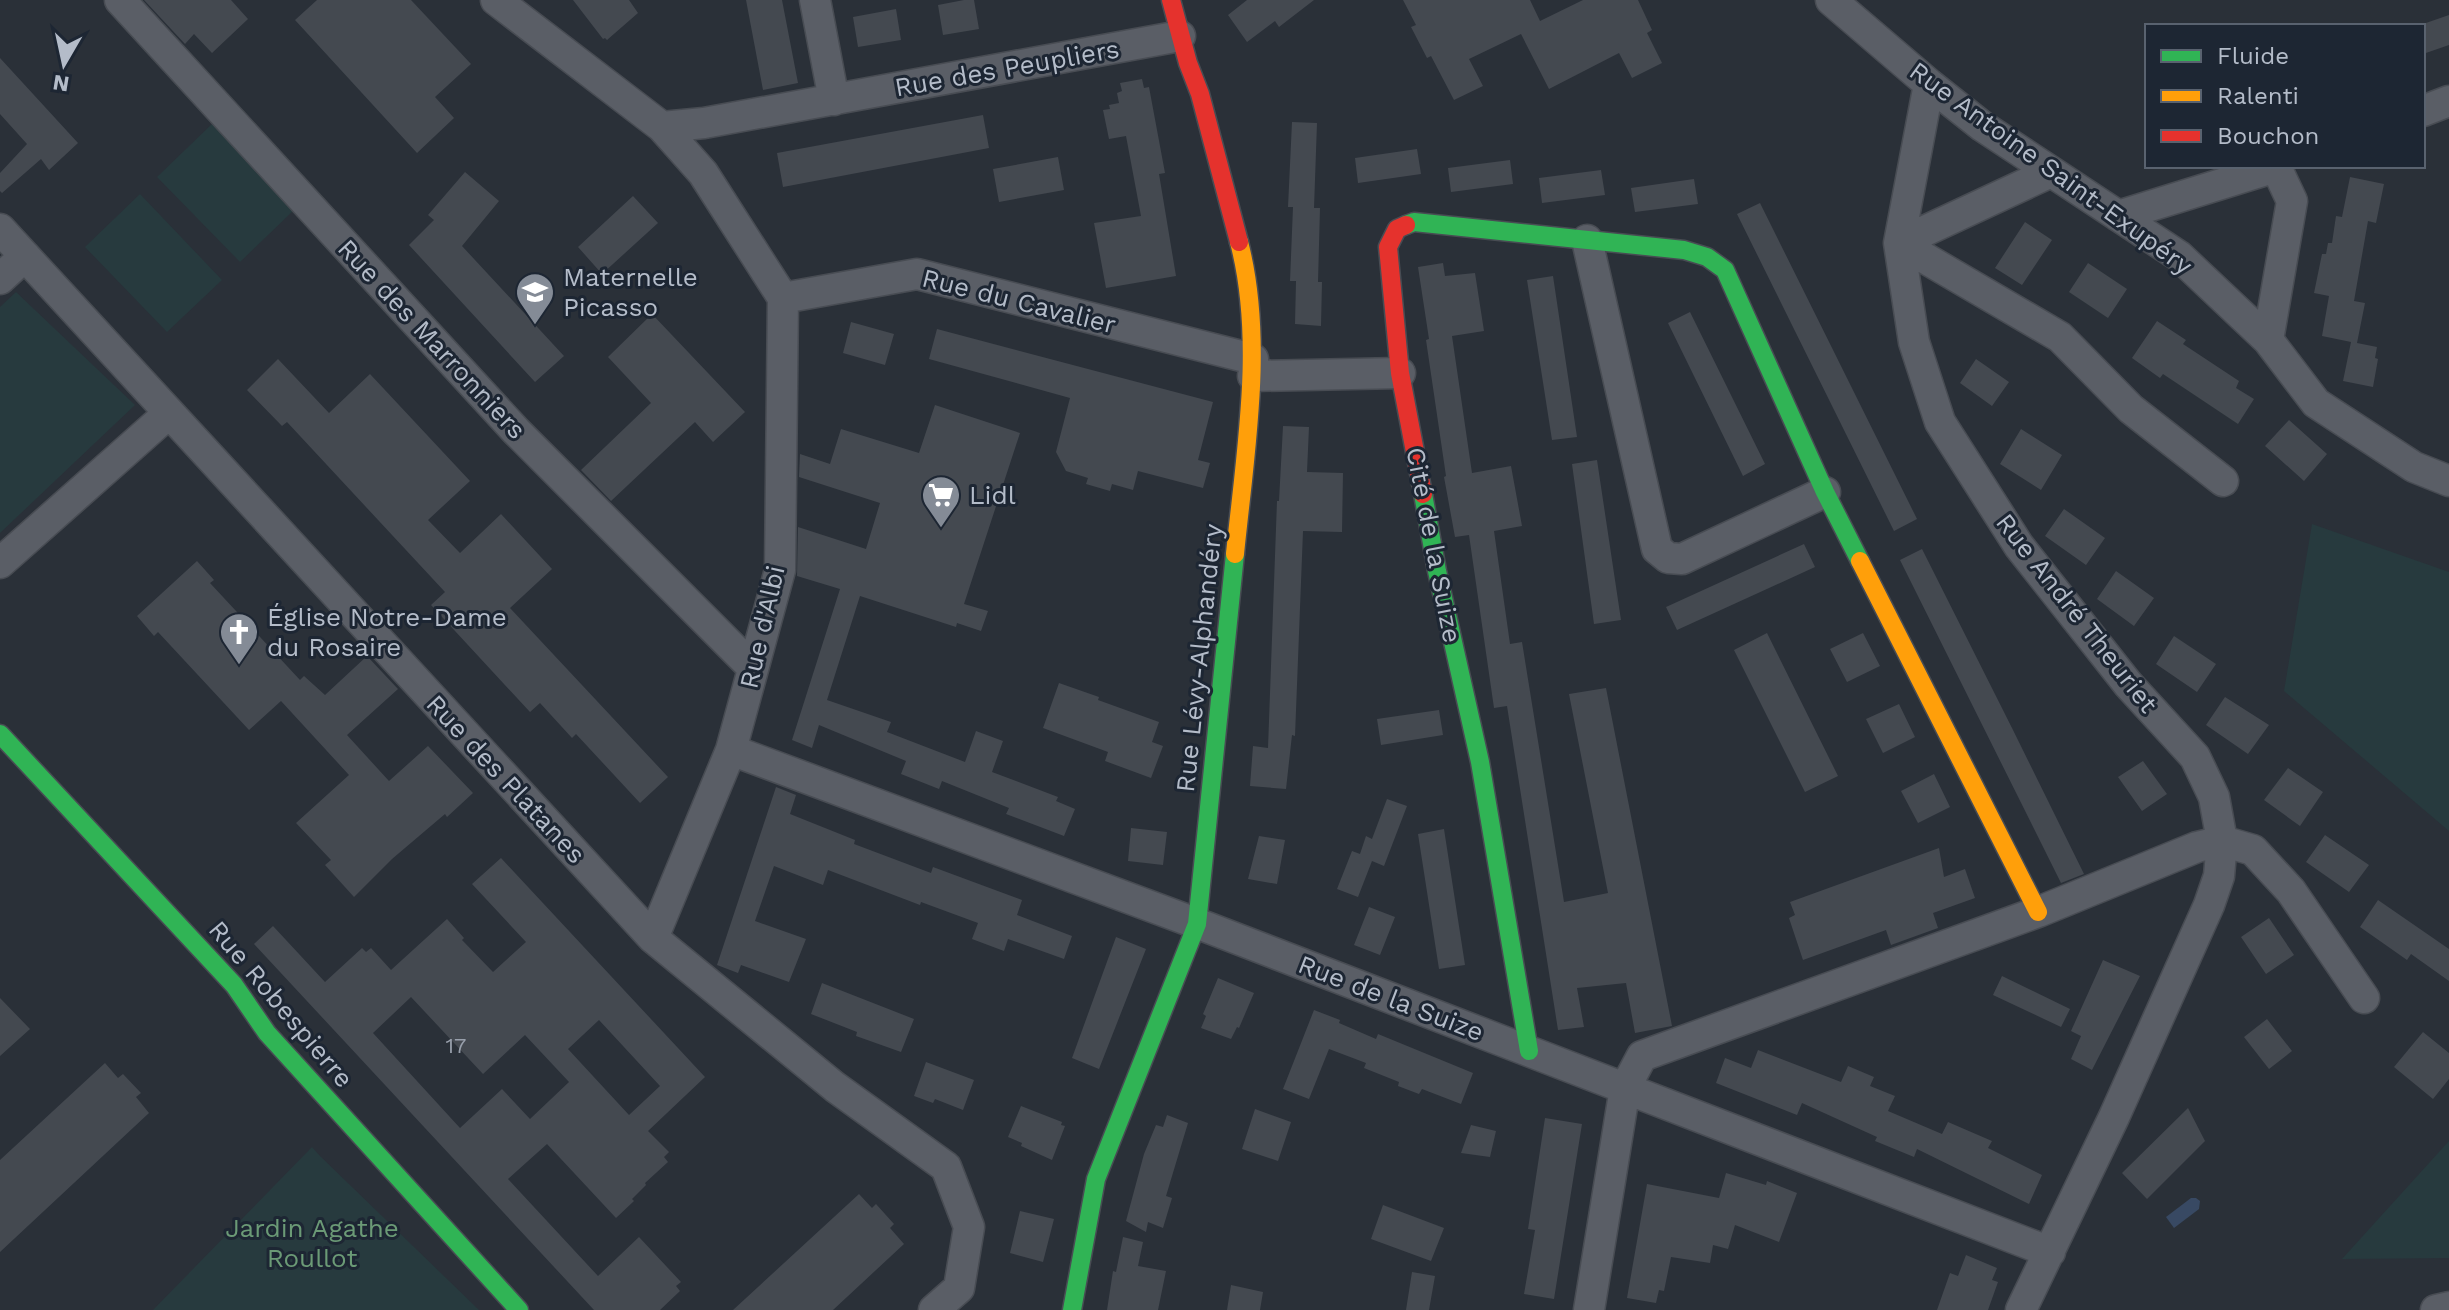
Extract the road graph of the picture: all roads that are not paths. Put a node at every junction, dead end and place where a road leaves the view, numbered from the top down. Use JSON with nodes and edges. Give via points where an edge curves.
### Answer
{"nodes":[{"id":1,"x":120,"y":0,"type":"edge"},
{"id":2,"x":496,"y":0,"type":"edge"},
{"id":3,"x":815,"y":0,"type":"edge"},
{"id":4,"x":1171,"y":0,"type":"edge"},
{"id":5,"x":1831,"y":0,"type":"edge"},
{"id":6,"x":1180,"y":36,"type":"junction"},
{"id":7,"x":1929,"y":84,"type":"junction"},
{"id":8,"x":834,"y":100,"type":"junction"},
{"id":9,"x":2449,"y":101,"type":"edge"},
{"id":10,"x":2425,"y":110,"type":"edge"},
{"id":11,"x":662,"y":127,"type":"junction"},
{"id":12,"x":2275,"y":168,"type":"edge"},
{"id":13,"x":2278,"y":168,"type":"edge"},
{"id":14,"x":2051,"y":172,"type":"junction"},
{"id":15,"x":2118,"y":216,"type":"junction"},
{"id":16,"x":0,"y":229,"type":"edge"},
{"id":17,"x":1587,"y":240,"type":"junction"},
{"id":18,"x":1899,"y":243,"type":"junction"},
{"id":19,"x":25,"y":256,"type":"junction"},
{"id":20,"x":0,"y":279,"type":"edge"},
{"id":21,"x":783,"y":298,"type":"junction"},
{"id":22,"x":2268,"y":340,"type":"junction"},
{"id":23,"x":1253,"y":368,"type":"junction"},
{"id":24,"x":1400,"y":373,"type":"junction"},
{"id":25,"x":168,"y":414,"type":"junction"},
{"id":26,"x":2223,"y":481,"type":"dead end"},
{"id":27,"x":2449,"y":481,"type":"edge"},
{"id":28,"x":1825,"y":492,"type":"junction"},
{"id":29,"x":0,"y":563,"type":"edge"},
{"id":30,"x":753,"y":668,"type":"junction"},
{"id":31,"x":0,"y":734,"type":"edge"},
{"id":32,"x":731,"y":750,"type":"junction"},
{"id":33,"x":2222,"y":841,"type":"junction"},
{"id":34,"x":2038,"y":912,"type":"junction"},
{"id":35,"x":1197,"y":924,"type":"junction"},
{"id":36,"x":653,"y":938,"type":"junction"},
{"id":37,"x":2364,"y":998,"type":"dead end"},
{"id":38,"x":1529,"y":1051,"type":"junction"},
{"id":39,"x":1625,"y":1088,"type":"junction"},
{"id":40,"x":2050,"y":1252,"type":"junction"},
{"id":41,"x":2449,"y":1307,"type":"edge"},
{"id":42,"x":519,"y":1310,"type":"edge"},
{"id":43,"x":934,"y":1310,"type":"edge"},
{"id":44,"x":1072,"y":1310,"type":"edge"},
{"id":45,"x":1589,"y":1310,"type":"edge"},
{"id":46,"x":2021,"y":1310,"type":"edge"},
{"id":47,"x":2436,"y":1310,"type":"edge"}],
"edges":[{"from":1,"to":30,"type":"street","name":"Rue des Marronniers","via":[[516,431]]},
{"from":2,"to":11,"type":"street"},
{"from":3,"to":8,"type":"street"},
{"from":4,"to":6,"type":"street","name":"Rue Lévy-Alphandéry"},
{"from":5,"to":7,"type":"street","name":"Rue Antoine Saint-Exupéry"},
{"from":6,"to":8,"type":"street","name":"Rue des Peupliers"},
{"from":6,"to":23,"type":"street","name":"Rue Lévy-Alphandéry","via":[[1246,268]]},
{"from":7,"to":14,"type":"street","name":"Rue Antoine Saint-Exupéry"},
{"from":7,"to":18,"type":"street","name":"Rue André Theuriet"},
{"from":8,"to":11,"type":"street","name":"Rue des Peupliers"},
{"from":9,"to":10,"type":"street"},
{"from":11,"to":21,"type":"street","via":[[703,173]]},
{"from":12,"to":15,"type":"street"},
{"from":13,"to":22,"type":"street","via":[[2292,201]]},
{"from":14,"to":15,"type":"street","name":"Rue Antoine Saint-Exupéry"},
{"from":14,"to":18,"type":"street"},
{"from":15,"to":22,"type":"street","name":"Rue Antoine Saint-Exupéry","via":[[2179,256]]},
{"from":16,"to":19,"type":"street","name":"Rue des Platanes"},
{"from":17,"to":24,"type":"street","name":"Cité de la Suize","via":[[1414,222],[1397,229],[1388,247]]},
{"from":17,"to":28,"type":"street","name":"Cité de la Suize","via":[[1684,250],[1725,270]]},
{"from":17,"to":28,"type":"street","via":[[1657,549],[1668,558],[1682,559]]},
{"from":18,"to":26,"type":"street","via":[[2060,337],[2131,409]]},
{"from":18,"to":33,"type":"street","name":"Rue André Theuriet","via":[[1914,342],[1940,422],[2019,546],[2128,684],[2195,757],[2214,797]]},
{"from":19,"to":20,"type":"street"},
{"from":19,"to":25,"type":"street","name":"Rue des Platanes"},
{"from":21,"to":23,"type":"street","name":"Rue du Cavalier","via":[[917,274]]},
{"from":21,"to":30,"type":"street","name":"Rue d'Albi","via":[[780,570]]},
{"from":22,"to":27,"type":"street","name":"Rue Antoine Saint-Exupéry","via":[[2316,403],[2414,467]]},
{"from":23,"to":24,"type":"street","name":"Rue du Cavalier"},
{"from":23,"to":35,"type":"street","name":"Rue Lévy-Alphandéry"},
{"from":24,"to":38,"type":"street","name":"Cité de la Suize","via":[[1480,762]]},
{"from":25,"to":29,"type":"street"},
{"from":25,"to":36,"type":"street","name":"Rue des Platanes"},
{"from":28,"to":34,"type":"street","name":"Cité de la Suize"},
{"from":30,"to":32,"type":"street","name":"Rue d'Albi"},
{"from":31,"to":42,"type":"street","name":"Rue Robespierre","via":[[234,985],[267,1033]]},
{"from":32,"to":35,"type":"street","name":"Rue de la Suize"},
{"from":32,"to":36,"type":"street","name":"Rue d'Albi"},
{"from":33,"to":34,"type":"street"},
{"from":33,"to":37,"type":"street","via":[[2253,850],[2291,891]]},
{"from":33,"to":40,"type":"street","name":"Rue André Theuriet","via":[[2219,876],[2209,905]]},
{"from":34,"to":39,"type":"street","via":[[1642,1056]]},
{"from":35,"to":38,"type":"street","name":"Rue de la Suize"},
{"from":35,"to":44,"type":"street","name":"Rue Lévy-Alphandéry","via":[[1096,1179]]},
{"from":36,"to":43,"type":"street","name":"Rue des Platanes","via":[[835,1087],[946,1167],[969,1227],[959,1288]]},
{"from":38,"to":39,"type":"street","name":"Rue de la Suize"},
{"from":39,"to":40,"type":"street","name":"Rue de la Suize"},
{"from":39,"to":45,"type":"street"},
{"from":40,"to":46,"type":"street","name":"Rue André Theuriet"},
{"from":41,"to":47,"type":"street"}]}
